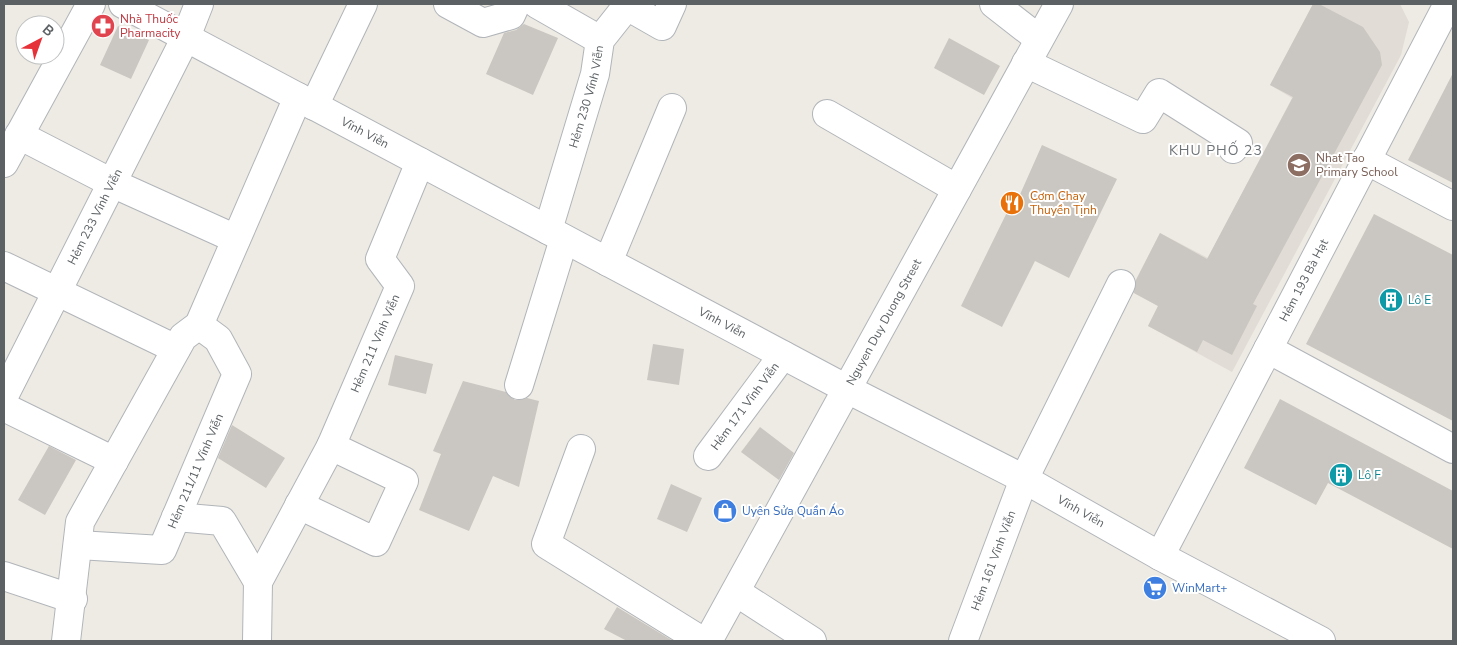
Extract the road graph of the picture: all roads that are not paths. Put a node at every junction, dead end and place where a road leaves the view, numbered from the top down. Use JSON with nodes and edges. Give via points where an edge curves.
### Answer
{"nodes":[{"id":1,"x":91,"y":4,"type":"edge"},
{"id":2,"x":123,"y":4,"type":"edge"},
{"id":3,"x":199,"y":4,"type":"edge"},
{"id":4,"x":363,"y":4,"type":"edge"},
{"id":5,"x":448,"y":4,"type":"edge"},
{"id":6,"x":516,"y":4,"type":"edge"},
{"id":7,"x":537,"y":4,"type":"edge"},
{"id":8,"x":672,"y":4,"type":"edge"},
{"id":9,"x":994,"y":4,"type":"edge"},
{"id":10,"x":1059,"y":4,"type":"edge"},
{"id":11,"x":1448,"y":4,"type":"edge"},
{"id":12,"x":186,"y":37,"type":"junction"},
{"id":13,"x":1040,"y":38,"type":"junction"},
{"id":14,"x":600,"y":40,"type":"junction"},
{"id":15,"x":1026,"y":63,"type":"junction"},
{"id":16,"x":306,"y":101,"type":"junction"},
{"id":17,"x":672,"y":108,"type":"dead end"},
{"id":18,"x":828,"y":114,"type":"dead end"},
{"id":19,"x":19,"y":135,"type":"junction"},
{"id":20,"x":1233,"y":149,"type":"dead end"},
{"id":21,"x":1366,"y":160,"type":"junction"},
{"id":22,"x":420,"y":162,"type":"junction"},
{"id":23,"x":4,"y":163,"type":"edge"},
{"id":24,"x":112,"y":183,"type":"junction"},
{"id":25,"x":956,"y":190,"type":"junction"},
{"id":26,"x":1453,"y":206,"type":"edge"},
{"id":27,"x":556,"y":234,"type":"junction"},
{"id":28,"x":236,"y":239,"type":"junction"},
{"id":29,"x":608,"y":262,"type":"junction"},
{"id":30,"x":4,"y":266,"type":"edge"},
{"id":31,"x":1121,"y":284,"type":"dead end"},
{"id":32,"x":57,"y":292,"type":"junction"},
{"id":33,"x":199,"y":325,"type":"junction"},
{"id":34,"x":176,"y":349,"type":"junction"},
{"id":35,"x":1268,"y":349,"type":"junction"},
{"id":36,"x":783,"y":355,"type":"junction"},
{"id":37,"x":519,"y":385,"type":"dead end"},
{"id":38,"x":847,"y":389,"type":"junction"},
{"id":39,"x":4,"y":396,"type":"edge"},
{"id":40,"x":4,"y":407,"type":"edge"},
{"id":41,"x":331,"y":446,"type":"junction"},
{"id":42,"x":581,"y":449,"type":"dead end"},
{"id":43,"x":1453,"y":449,"type":"edge"},
{"id":44,"x":708,"y":456,"type":"dead end"},
{"id":45,"x":114,"y":461,"type":"junction"},
{"id":46,"x":1024,"y":479,"type":"junction"},
{"id":47,"x":299,"y":505,"type":"junction"},
{"id":48,"x":176,"y":518,"type":"junction"},
{"id":49,"x":78,"y":545,"type":"junction"},
{"id":50,"x":1160,"y":556,"type":"junction"},
{"id":51,"x":4,"y":576,"type":"edge"},
{"id":52,"x":258,"y":582,"type":"junction"},
{"id":53,"x":736,"y":592,"type":"junction"},
{"id":54,"x":73,"y":599,"type":"junction"},
{"id":55,"x":66,"y":641,"type":"edge"},
{"id":56,"x":257,"y":641,"type":"edge"},
{"id":57,"x":702,"y":641,"type":"edge"},
{"id":58,"x":708,"y":641,"type":"edge"},
{"id":59,"x":812,"y":641,"type":"edge"},
{"id":60,"x":963,"y":641,"type":"edge"},
{"id":61,"x":1319,"y":641,"type":"edge"}],
"edges":[{"from":1,"to":19,"type":"street"},
{"from":2,"to":12,"type":"street","name":"Vĩnh Viễn"},
{"from":3,"to":12,"type":"street","name":"Hẻm 233 Vĩnh Viễn"},
{"from":4,"to":16,"type":"street"},
{"from":5,"to":6,"type":"street","via":[[483,23],[511,14]]},
{"from":7,"to":14,"type":"street"},
{"from":8,"to":14,"type":"street","name":"Hẻm 230 Vĩnh Viễn","via":[[662,26],[627,6]]},
{"from":9,"to":13,"type":"street"},
{"from":10,"to":13,"type":"street","name":"Nguyen Duy Duong Street"},
{"from":11,"to":21,"type":"street","name":"Hẻm 193 Bà Hạt"},
{"from":12,"to":16,"type":"street","name":"Vĩnh Viễn"},
{"from":12,"to":24,"type":"street","name":"Hẻm 233 Vĩnh Viễn"},
{"from":13,"to":15,"type":"street","name":"Nguyen Duy Duong Street"},
{"from":14,"to":27,"type":"street","name":"Hẻm 230 Vĩnh Viễn","via":[[595,74]]},
{"from":15,"to":20,"type":"street","via":[[1143,119],[1159,94],[1238,143]]},
{"from":15,"to":25,"type":"street","name":"Nguyen Duy Duong Street"},
{"from":16,"to":22,"type":"street","name":"Vĩnh Viễn"},
{"from":16,"to":28,"type":"street"},
{"from":17,"to":29,"type":"street"},
{"from":18,"to":25,"type":"street"},
{"from":19,"to":23,"type":"street"},
{"from":19,"to":24,"type":"street"},
{"from":21,"to":26,"type":"street"},
{"from":21,"to":35,"type":"street","name":"Hẻm 193 Bà Hạt"},
{"from":22,"to":27,"type":"street","name":"Vĩnh Viễn"},
{"from":22,"to":41,"type":"street","name":"Hẻm 211 Vĩnh Viễn","via":[[380,260],[400,286]]},
{"from":24,"to":28,"type":"street"},
{"from":24,"to":32,"type":"street","name":"Hẻm 233 Vĩnh Viễn"},
{"from":25,"to":38,"type":"street","name":"Nguyen Duy Duong Street"},
{"from":27,"to":29,"type":"street","name":"Vĩnh Viễn"},
{"from":27,"to":37,"type":"street","name":"Hẻm 230 Vĩnh Viễn"},
{"from":28,"to":33,"type":"street"},
{"from":29,"to":36,"type":"street","name":"Vĩnh Viễn"},
{"from":30,"to":32,"type":"street"},
{"from":31,"to":46,"type":"street","name":"Hẻm 161 Vĩnh Viễn"},
{"from":32,"to":34,"type":"street"},
{"from":32,"to":39,"type":"street","name":"Hẻm 233 Vĩnh Viễn"},
{"from":33,"to":34,"type":"street","via":[[183,337]]},
{"from":33,"to":48,"type":"street","name":"Hẻm 211/11 Vĩnh Viễn","via":[[218,339],[237,374]]},
{"from":34,"to":45,"type":"street"},
{"from":35,"to":43,"type":"street"},
{"from":35,"to":50,"type":"street","name":"Hẻm 193 Bà Hạt"},
{"from":36,"to":38,"type":"street","name":"Vĩnh Viễn"},
{"from":36,"to":44,"type":"street","name":"Hẻm 171 Vĩnh Viễn"},
{"from":38,"to":46,"type":"street","name":"Vĩnh Viễn"},
{"from":38,"to":53,"type":"street","name":"Nguyen Duy Duong Street"},
{"from":40,"to":45,"type":"street"},
{"from":41,"to":47,"type":"street"},
{"from":41,"to":47,"type":"street","via":[[404,481],[376,542]]},
{"from":42,"to":57,"type":"street","via":[[546,544]]},
{"from":45,"to":49,"type":"street","via":[[80,522]]},
{"from":46,"to":50,"type":"street","name":"Vĩnh Viễn"},
{"from":46,"to":60,"type":"street","name":"Hẻm 161 Vĩnh Viễn"},
{"from":47,"to":52,"type":"street"},
{"from":48,"to":49,"type":"street","name":"Hẻm 211/11 Vĩnh Viễn","via":[[162,550]]},
{"from":48,"to":52,"type":"street","via":[[222,521]]},
{"from":49,"to":54,"type":"street"},
{"from":50,"to":61,"type":"street","name":"Vĩnh Viễn"},
{"from":51,"to":54,"type":"street"},
{"from":52,"to":56,"type":"street"},
{"from":53,"to":58,"type":"street","name":"Nguyen Duy Duong Street"},
{"from":53,"to":59,"type":"street"},
{"from":54,"to":55,"type":"street"}]}
